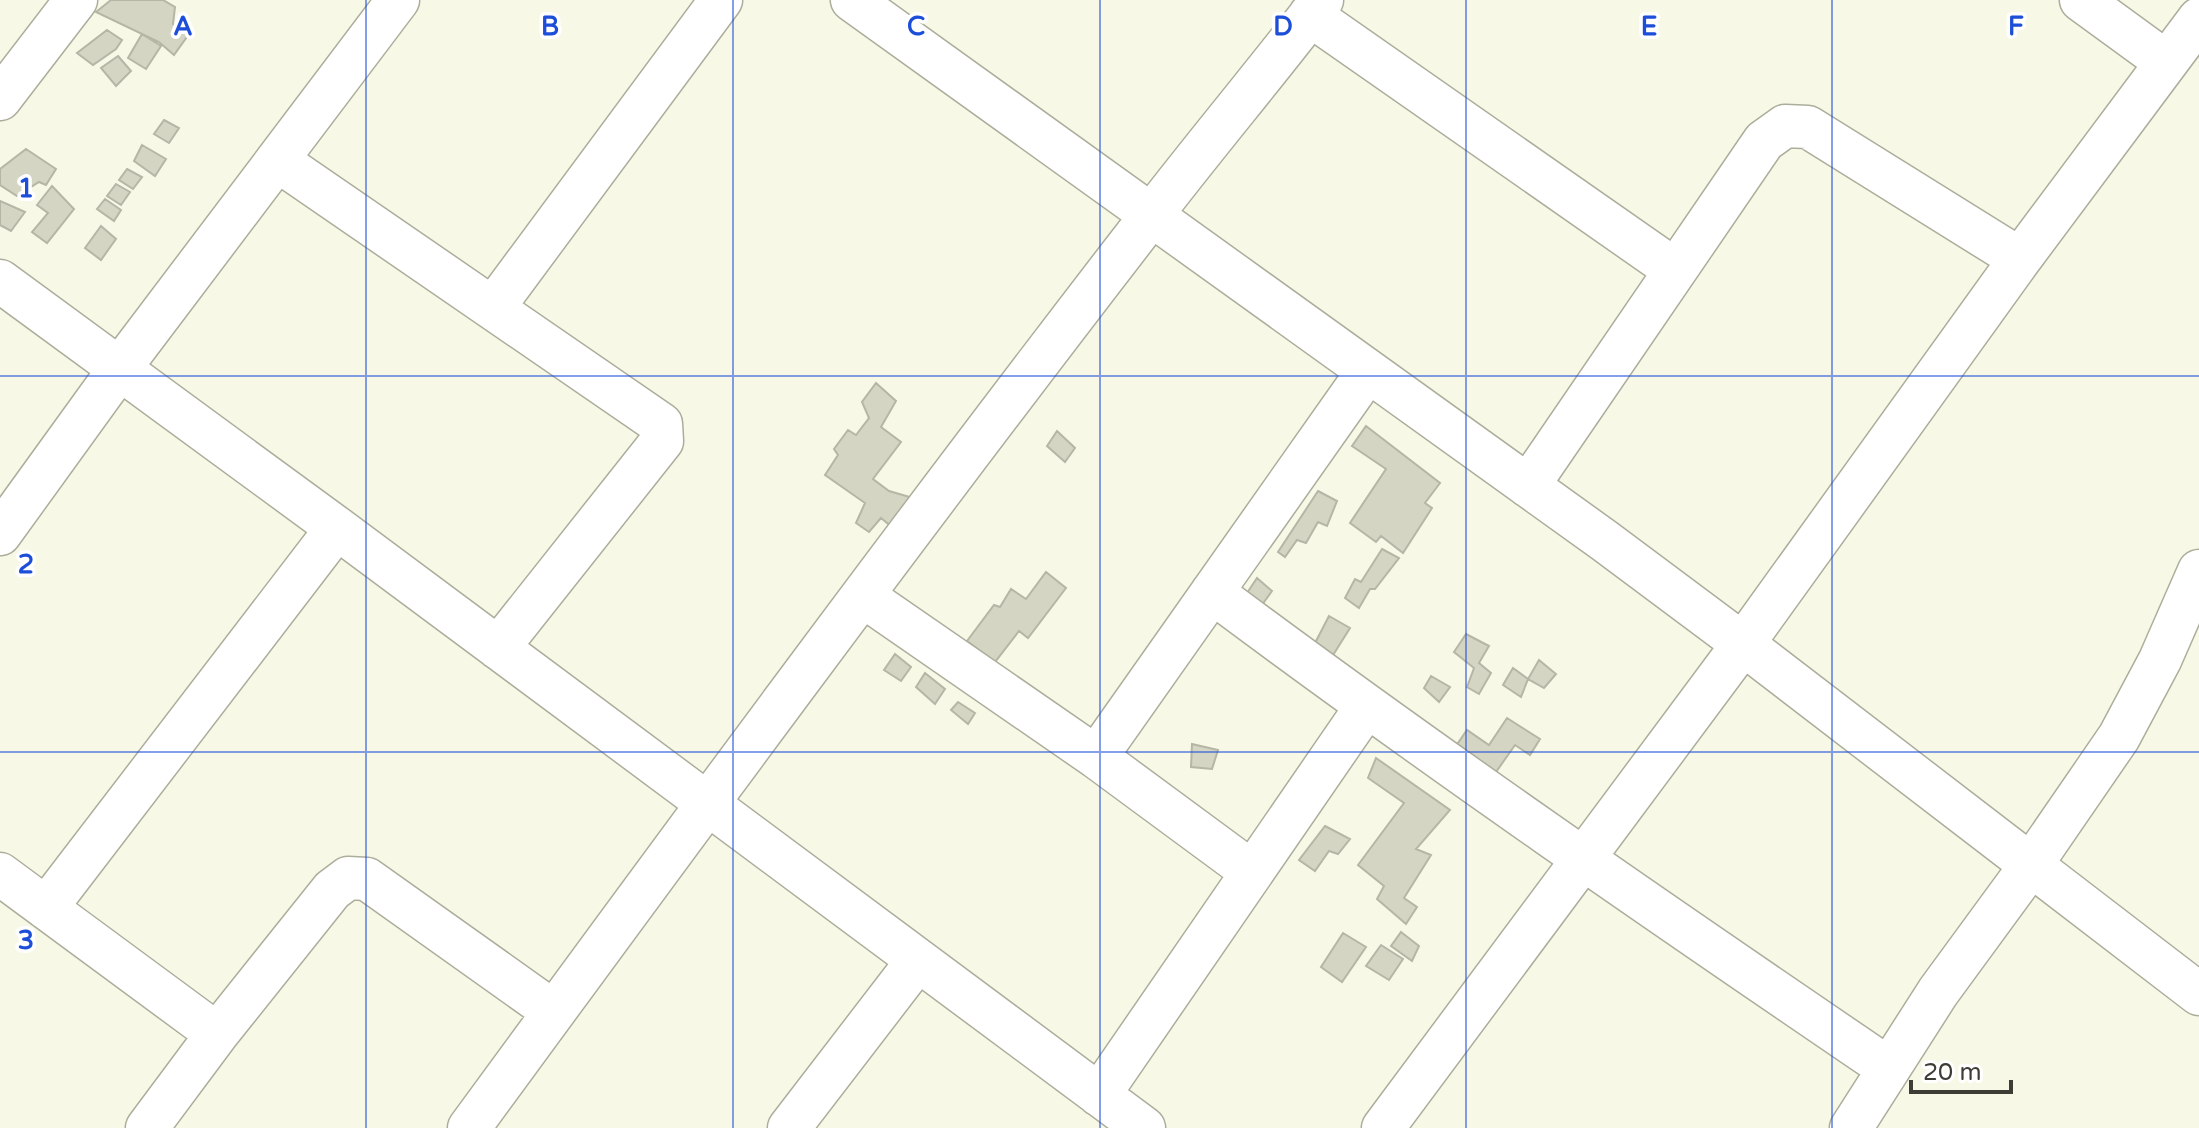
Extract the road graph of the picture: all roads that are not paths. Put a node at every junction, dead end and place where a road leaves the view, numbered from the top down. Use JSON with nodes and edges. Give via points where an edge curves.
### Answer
{"nodes":[{"id":1,"x":398,"y":0,"type":"edge"},
{"id":2,"x":721,"y":0,"type":"edge"},
{"id":3,"x":2081,"y":0,"type":"edge"},
{"id":4,"x":69,"y":2,"type":"edge"},
{"id":5,"x":872,"y":6,"type":"edge"},
{"id":6,"x":1316,"y":8,"type":"edge"},
{"id":7,"x":2199,"y":19,"type":"edge"},
{"id":8,"x":2166,"y":62,"type":"junction"},
{"id":9,"x":0,"y":99,"type":"edge"},
{"id":10,"x":277,"y":160,"type":"junction"},
{"id":11,"x":1151,"y":215,"type":"junction"},
{"id":12,"x":2020,"y":259,"type":"junction"},
{"id":13,"x":1675,"y":270,"type":"junction"},
{"id":14,"x":0,"y":281,"type":"edge"},
{"id":15,"x":493,"y":308,"type":"junction"},
{"id":16,"x":120,"y":368,"type":"junction"},
{"id":17,"x":1368,"y":371,"type":"junction"},
{"id":18,"x":1528,"y":486,"type":"junction"},
{"id":19,"x":337,"y":528,"type":"junction"},
{"id":20,"x":0,"y":534,"type":"edge"},
{"id":21,"x":2199,"y":571,"type":"edge"},
{"id":22,"x":1212,"y":592,"type":"junction"},
{"id":23,"x":863,"y":596,"type":"junction"},
{"id":24,"x":1743,"y":644,"type":"junction"},
{"id":25,"x":498,"y":648,"type":"junction"},
{"id":26,"x":1366,"y":707,"type":"junction"},
{"id":27,"x":1096,"y":757,"type":"junction"},
{"id":28,"x":707,"y":802,"type":"junction"},
{"id":29,"x":1582,"y":860,"type":"junction"},
{"id":30,"x":2031,"y":865,"type":"junction"},
{"id":31,"x":1252,"y":872,"type":"junction"},
{"id":32,"x":0,"y":874,"type":"edge"},
{"id":33,"x":46,"y":908,"type":"junction"},
{"id":34,"x":918,"y":960,"type":"junction"},
{"id":35,"x":2199,"y":994,"type":"edge"},
{"id":36,"x":554,"y":1012,"type":"junction"},
{"id":37,"x":217,"y":1034,"type":"junction"},
{"id":38,"x":1888,"y":1068,"type":"junction"},
{"id":39,"x":1099,"y":1095,"type":"junction"},
{"id":40,"x":147,"y":1128,"type":"edge"},
{"id":41,"x":469,"y":1128,"type":"edge"},
{"id":42,"x":789,"y":1128,"type":"edge"},
{"id":43,"x":1144,"y":1128,"type":"edge"},
{"id":44,"x":1383,"y":1128,"type":"edge"},
{"id":45,"x":1851,"y":1128,"type":"edge"}],
"edges":[{"from":1,"to":10,"type":"street"},
{"from":2,"to":15,"type":"street"},
{"from":3,"to":8,"type":"street"},
{"from":4,"to":9,"type":"street"},
{"from":5,"to":11,"type":"street"},
{"from":6,"to":11,"type":"street"},
{"from":6,"to":13,"type":"street"},
{"from":7,"to":8,"type":"street"},
{"from":8,"to":12,"type":"street"},
{"from":10,"to":15,"type":"street"},
{"from":10,"to":16,"type":"street"},
{"from":11,"to":17,"type":"street"},
{"from":11,"to":23,"type":"street"},
{"from":12,"to":13,"type":"street","via":[[1808,127],[1785,126],[1764,141]]},
{"from":12,"to":24,"type":"street"},
{"from":13,"to":18,"type":"street"},
{"from":14,"to":16,"type":"street"},
{"from":15,"to":25,"type":"street","via":[[661,424],[663,433],[662,441]]},
{"from":16,"to":19,"type":"street"},
{"from":16,"to":20,"type":"street"},
{"from":17,"to":18,"type":"street"},
{"from":17,"to":22,"type":"street"},
{"from":18,"to":24,"type":"street"},
{"from":19,"to":25,"type":"street"},
{"from":19,"to":33,"type":"street"},
{"from":21,"to":30,"type":"street","via":[[2119,737]]},
{"from":22,"to":26,"type":"street"},
{"from":22,"to":27,"type":"street"},
{"from":23,"to":27,"type":"street"},
{"from":23,"to":28,"type":"street"},
{"from":24,"to":29,"type":"street"},
{"from":24,"to":30,"type":"street"},
{"from":25,"to":28,"type":"street"},
{"from":26,"to":29,"type":"street"},
{"from":26,"to":31,"type":"street"},
{"from":27,"to":31,"type":"street"},
{"from":28,"to":34,"type":"street"},
{"from":28,"to":36,"type":"street"},
{"from":29,"to":38,"type":"street"},
{"from":29,"to":44,"type":"street"},
{"from":30,"to":35,"type":"street"},
{"from":30,"to":38,"type":"street"},
{"from":31,"to":39,"type":"street"},
{"from":32,"to":33,"type":"street"},
{"from":33,"to":37,"type":"street"},
{"from":34,"to":39,"type":"street"},
{"from":34,"to":42,"type":"street"},
{"from":36,"to":37,"type":"street","via":[[367,879],[348,878],[332,890]]},
{"from":36,"to":41,"type":"street"},
{"from":37,"to":40,"type":"street"},
{"from":38,"to":45,"type":"street"},
{"from":39,"to":43,"type":"street"}]}
